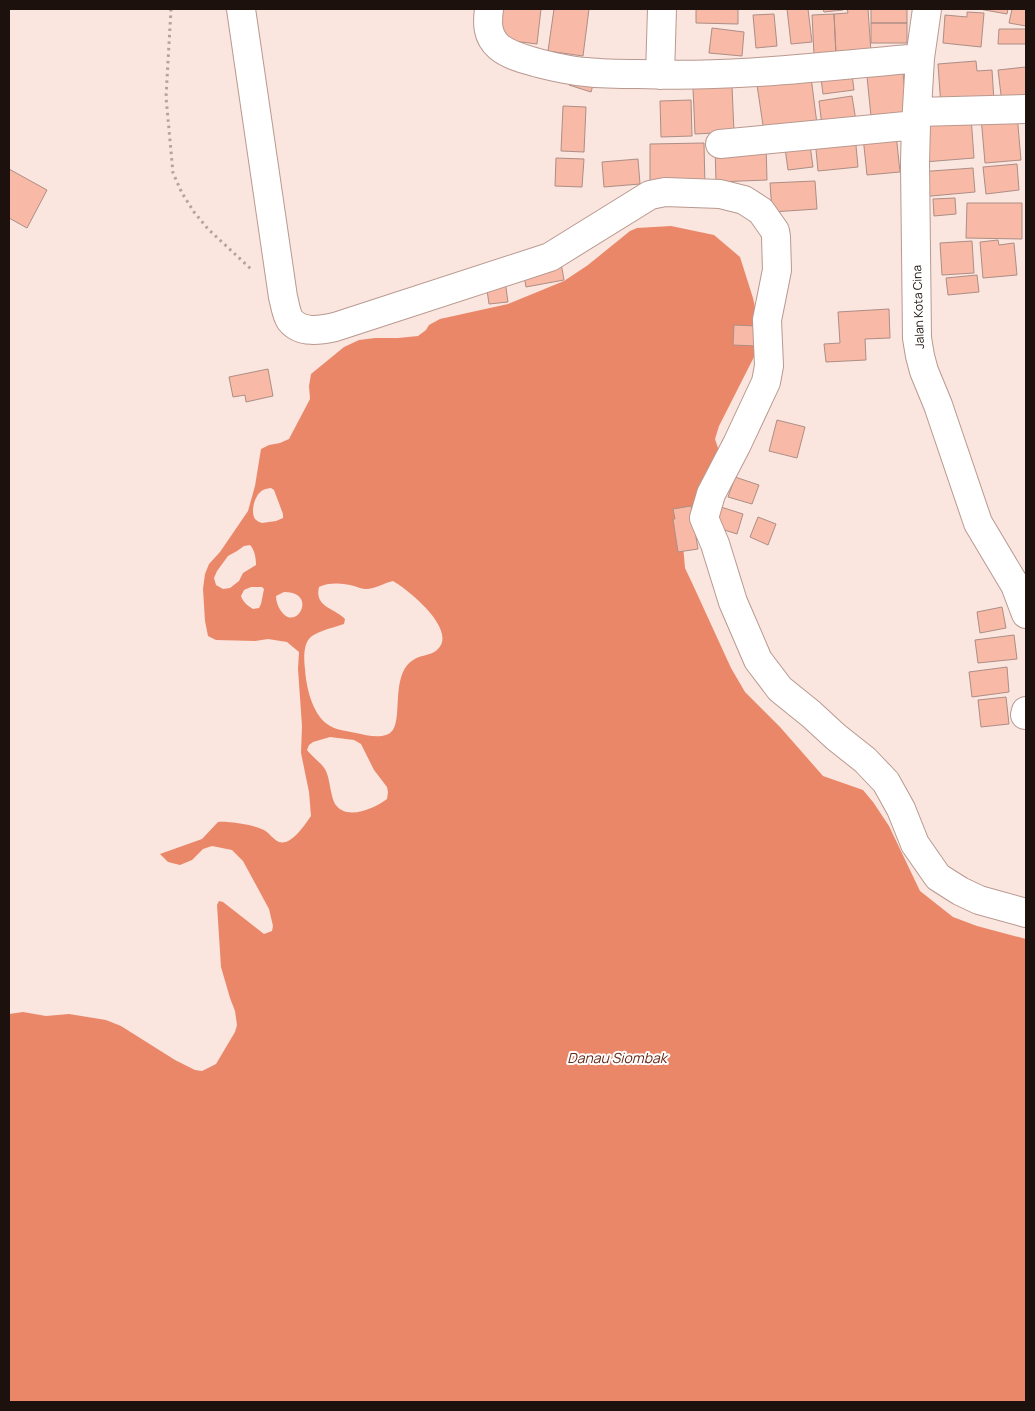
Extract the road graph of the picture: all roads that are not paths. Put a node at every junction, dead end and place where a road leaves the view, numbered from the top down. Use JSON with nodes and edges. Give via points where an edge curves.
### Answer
{"nodes":[{"id":1,"x":241,"y":9,"type":"edge"},
{"id":2,"x":489,"y":9,"type":"edge"},
{"id":3,"x":662,"y":9,"type":"edge"},
{"id":4,"x":927,"y":9,"type":"edge"},
{"id":5,"x":920,"y":58,"type":"junction"},
{"id":6,"x":660,"y":75,"type":"junction"},
{"id":7,"x":1026,"y":109,"type":"edge"},
{"id":8,"x":916,"y":119,"type":"junction"},
{"id":9,"x":720,"y":144,"type":"dead end"},
{"id":10,"x":1026,"y":614,"type":"edge"},
{"id":11,"x":1026,"y":914,"type":"edge"}],
"edges":[{"from":1,"to":11,"type":"street","via":[[283,297],[290,319],[308,330],[335,327],[550,257],[650,195],[666,192],[720,194],[744,200],[761,211],[776,237],[777,270],[767,327],[768,374],[711,494],[704,518],[733,602],[758,660],[780,689],[865,760],[886,782],[915,844],[938,877],[979,900]]},
{"from":2,"to":6,"type":"street","via":[[488,30],[499,47],[509,53],[585,72]]},
{"from":3,"to":6,"type":"street"},
{"from":4,"to":5,"type":"street","name":"Jalan Kota Cina"},
{"from":5,"to":6,"type":"street","via":[[743,73]]},
{"from":5,"to":8,"type":"street","name":"Jalan Kota Cina"},
{"from":7,"to":8,"type":"street"},
{"from":8,"to":9,"type":"street"},
{"from":8,"to":10,"type":"street","name":"Jalan Kota Cina","via":[[917,338],[920,356],[978,523],[1015,585]]}]}
